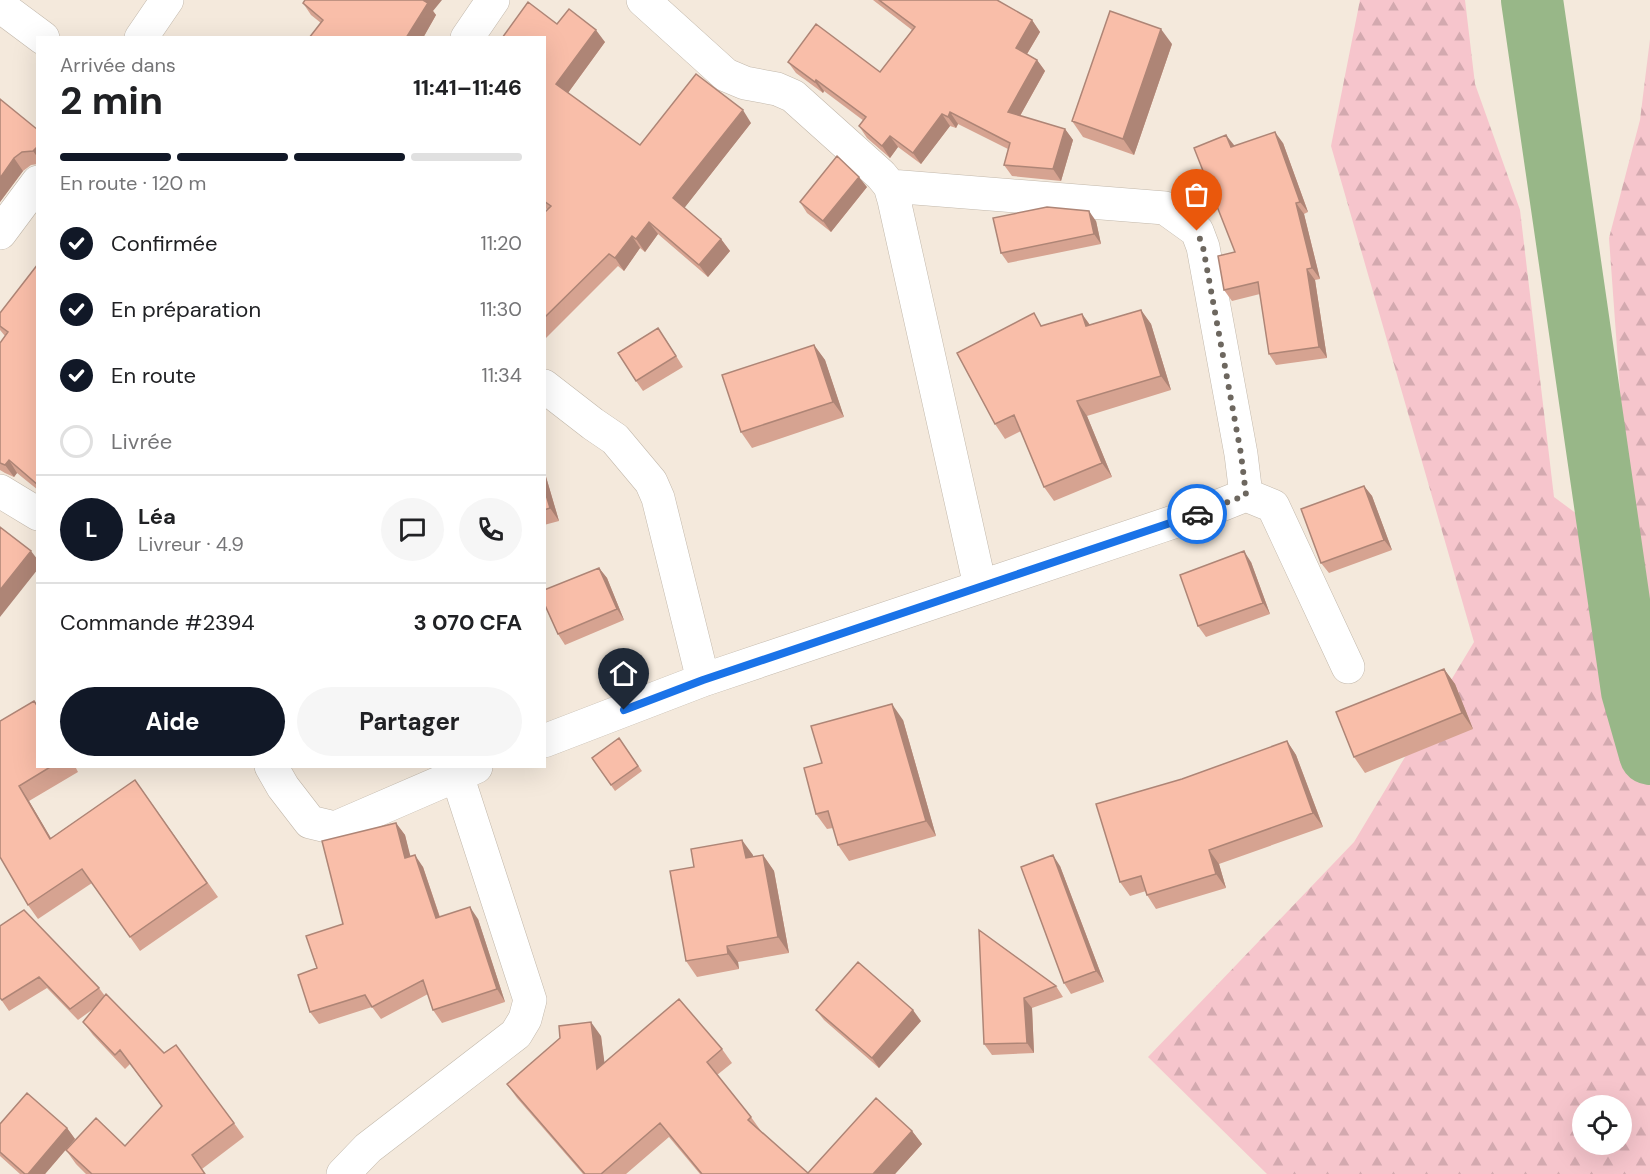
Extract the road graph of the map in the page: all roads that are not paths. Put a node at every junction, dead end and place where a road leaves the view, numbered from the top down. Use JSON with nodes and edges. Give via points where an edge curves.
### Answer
{"nodes":[{"id":1,"x":167,"y":0,"type":"edge"},
{"id":2,"x":493,"y":0,"type":"edge"},
{"id":3,"x":643,"y":0,"type":"edge"},
{"id":4,"x":0,"y":6,"type":"edge"},
{"id":5,"x":40,"y":36,"type":"edge"},
{"id":6,"x":142,"y":36,"type":"edge"},
{"id":7,"x":468,"y":36,"type":"edge"},
{"id":8,"x":36,"y":185,"type":"edge"},
{"id":9,"x":890,"y":186,"type":"junction"},
{"id":10,"x":0,"y":233,"type":"edge"},
{"id":11,"x":546,"y":388,"type":"edge"},
{"id":12,"x":0,"y":491,"type":"edge"},
{"id":13,"x":1246,"y":495,"type":"junction"},
{"id":14,"x":36,"y":513,"type":"edge"},
{"id":15,"x":980,"y":586,"type":"junction"},
{"id":16,"x":1348,"y":667,"type":"dead end"},
{"id":17,"x":703,"y":680,"type":"junction"},
{"id":18,"x":546,"y":740,"type":"edge"},
{"id":19,"x":272,"y":768,"type":"edge"},
{"id":20,"x":467,"y":771,"type":"edge"},
{"id":21,"x":343,"y":1174,"type":"edge"}],
"edges":[{"from":1,"to":6,"type":"street"},
{"from":2,"to":7,"type":"street"},
{"from":3,"to":9,"type":"street","via":[[726,75],[793,96]]},
{"from":4,"to":5,"type":"street"},
{"from":8,"to":10,"type":"street"},
{"from":9,"to":13,"type":"street","via":[[1165,208],[1197,231]]},
{"from":9,"to":15,"type":"street"},
{"from":11,"to":17,"type":"street","via":[[615,439],[651,482]]},
{"from":12,"to":14,"type":"street"},
{"from":13,"to":15,"type":"street"},
{"from":13,"to":16,"type":"street","via":[[1273,506]]},
{"from":15,"to":17,"type":"street"},
{"from":17,"to":18,"type":"street"},
{"from":19,"to":20,"type":"street","via":[[310,822],[335,828]]},
{"from":20,"to":21,"type":"street","via":[[530,1000],[525,1019],[516,1034],[368,1148]]}]}
